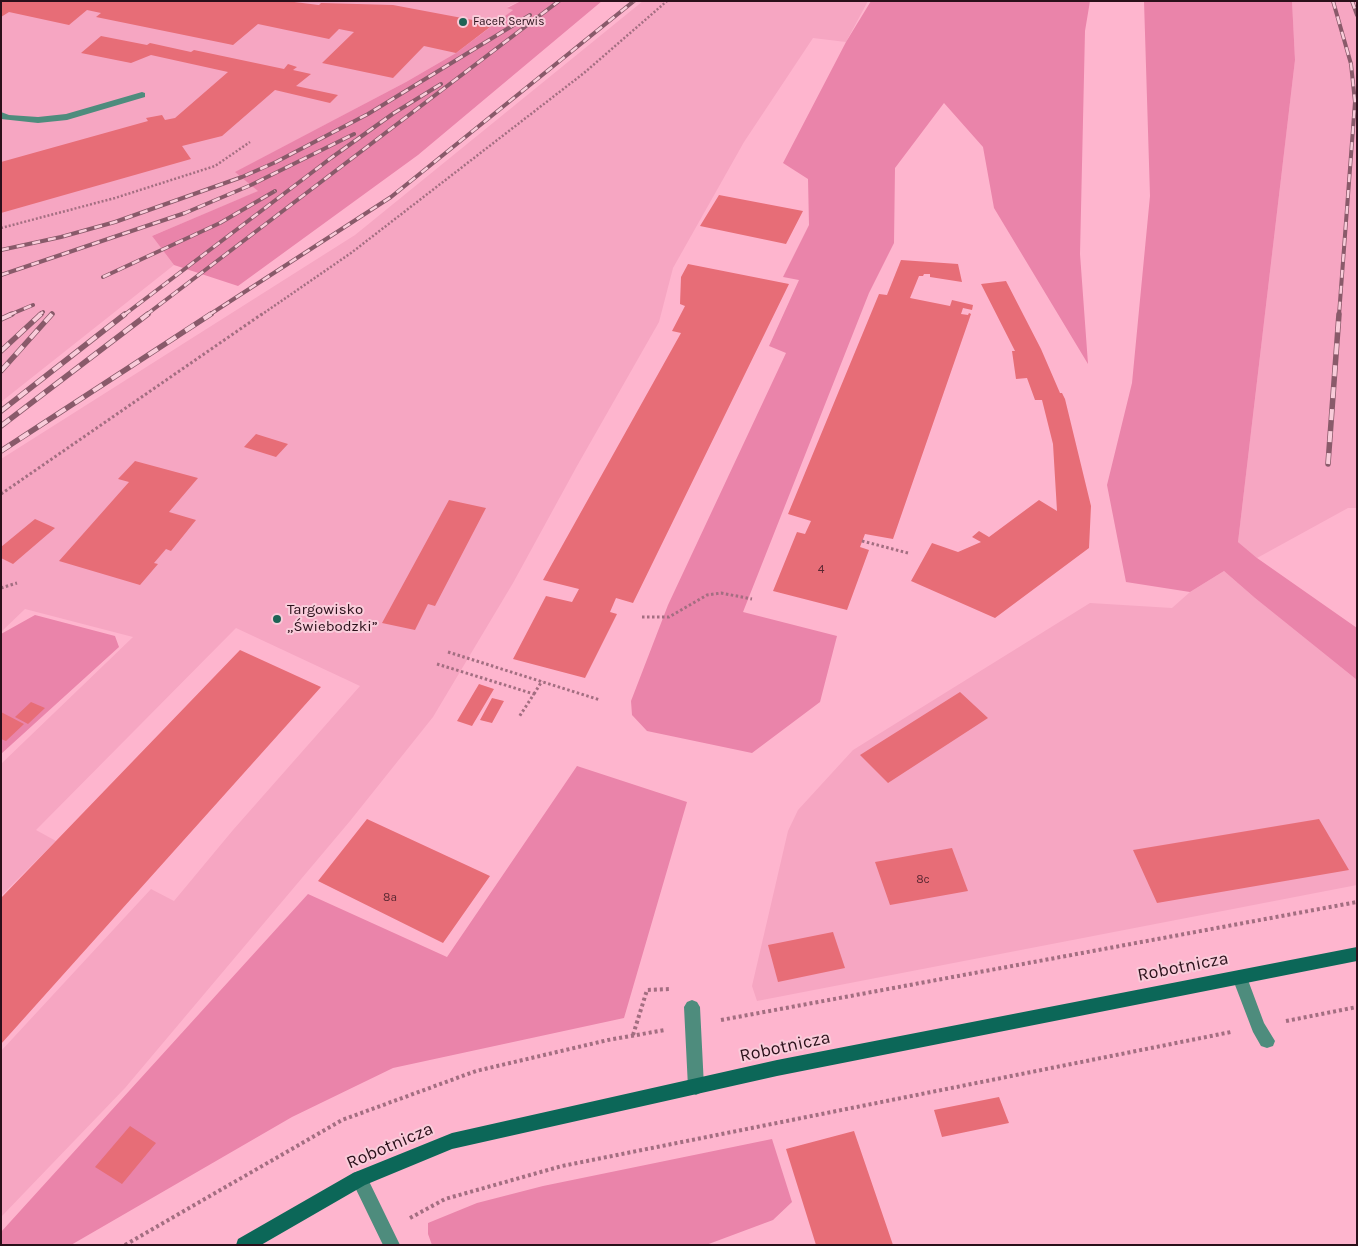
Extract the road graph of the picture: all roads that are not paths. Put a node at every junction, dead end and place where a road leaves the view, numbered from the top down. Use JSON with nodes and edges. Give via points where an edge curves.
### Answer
{"nodes":[{"id":1,"x":142,"y":95,"type":"dead end"},
{"id":2,"x":1,"y":115,"type":"edge"},
{"id":3,"x":1357,"y":954,"type":"edge"},
{"id":4,"x":1240,"y":977,"type":"junction"},
{"id":5,"x":692,"y":1007,"type":"dead end"},
{"id":6,"x":1267,"y":1041,"type":"dead end"},
{"id":7,"x":696,"y":1087,"type":"junction"},
{"id":8,"x":359,"y":1178,"type":"junction"},
{"id":9,"x":389,"y":1238,"type":"edge"},
{"id":10,"x":244,"y":1245,"type":"edge"}],
"edges":[{"from":1,"to":2,"type":"lane","via":[[67,117],[38,120]]},
{"from":3,"to":4,"type":"street","name":"Robotnicza"},
{"from":4,"to":6,"type":"lane"},
{"from":4,"to":7,"type":"street","name":"Robotnicza","via":[[786,1066]]},
{"from":5,"to":7,"type":"lane"},
{"from":7,"to":8,"type":"street","name":"Robotnicza","via":[[452,1141]]},
{"from":8,"to":9,"type":"lane"},
{"from":8,"to":10,"type":"street","name":"Robotnicza"}]}
